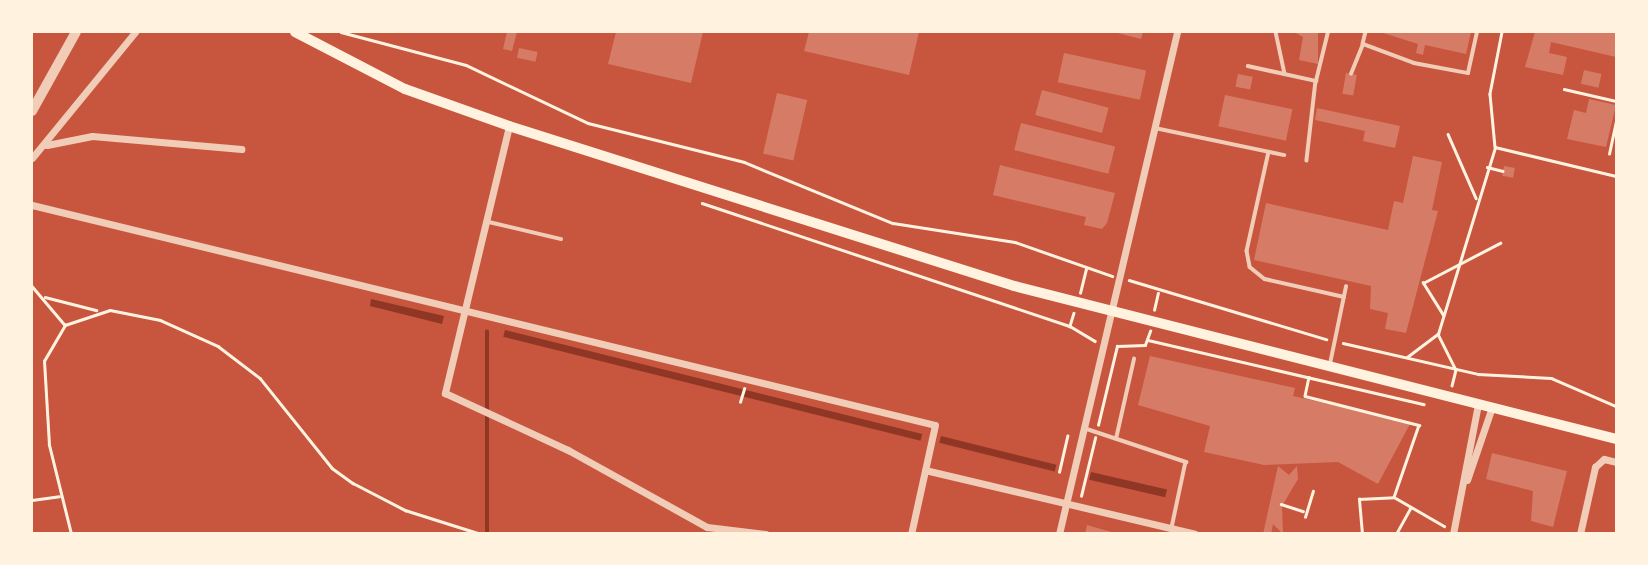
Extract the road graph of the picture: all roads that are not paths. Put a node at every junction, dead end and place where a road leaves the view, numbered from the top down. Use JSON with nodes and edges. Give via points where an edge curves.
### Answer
{"nodes":[{"id":1,"x":76,"y":32,"type":"edge"},
{"id":2,"x":135,"y":32,"type":"edge"},
{"id":3,"x":295,"y":32,"type":"edge"},
{"id":4,"x":1177,"y":32,"type":"edge"},
{"id":5,"x":1276,"y":32,"type":"edge"},
{"id":6,"x":1328,"y":32,"type":"edge"},
{"id":7,"x":1366,"y":32,"type":"edge"},
{"id":8,"x":1477,"y":32,"type":"edge"},
{"id":9,"x":1363,"y":44,"type":"junction"},
{"id":10,"x":1248,"y":66,"type":"dead end"},
{"id":11,"x":1285,"y":74,"type":"junction"},
{"id":12,"x":1351,"y":74,"type":"dead end"},
{"id":13,"x":1316,"y":80,"type":"junction"},
{"id":14,"x":32,"y":111,"type":"edge"},
{"id":15,"x":509,"y":126,"type":"junction"},
{"id":16,"x":1155,"y":128,"type":"junction"},
{"id":17,"x":47,"y":145,"type":"junction"},
{"id":18,"x":241,"y":149,"type":"dead end"},
{"id":19,"x":1269,"y":152,"type":"junction"},
{"id":20,"x":1284,"y":155,"type":"dead end"},
{"id":21,"x":32,"y":158,"type":"edge"},
{"id":22,"x":1307,"y":160,"type":"dead end"},
{"id":23,"x":32,"y":205,"type":"edge"},
{"id":24,"x":489,"y":222,"type":"junction"},
{"id":25,"x":561,"y":239,"type":"dead end"},
{"id":26,"x":1346,"y":287,"type":"dead end"},
{"id":27,"x":1344,"y":297,"type":"junction"},
{"id":28,"x":464,"y":308,"type":"junction"},
{"id":29,"x":1111,"y":315,"type":"junction"},
{"id":30,"x":1134,"y":359,"type":"dead end"},
{"id":31,"x":1329,"y":368,"type":"junction"},
{"id":32,"x":1478,"y":404,"type":"junction"},
{"id":33,"x":1492,"y":407,"type":"junction"},
{"id":34,"x":1084,"y":428,"type":"junction"},
{"id":35,"x":1116,"y":439,"type":"junction"},
{"id":36,"x":1616,"y":439,"type":"edge"},
{"id":37,"x":1616,"y":462,"type":"edge"},
{"id":38,"x":925,"y":470,"type":"junction"},
{"id":39,"x":1466,"y":481,"type":"junction"},
{"id":40,"x":1067,"y":503,"type":"junction"},
{"id":41,"x":1172,"y":528,"type":"junction"},
{"id":42,"x":707,"y":530,"type":"edge"},
{"id":43,"x":1453,"y":532,"type":"edge"},
{"id":44,"x":766,"y":534,"type":"edge"},
{"id":45,"x":911,"y":534,"type":"edge"},
{"id":46,"x":1059,"y":534,"type":"edge"},
{"id":47,"x":1195,"y":534,"type":"edge"},
{"id":48,"x":1580,"y":534,"type":"edge"}],
"edges":[{"from":1,"to":14,"type":"street"},
{"from":2,"to":17,"type":"street"},
{"from":3,"to":15,"type":"main road","via":[[405,89]]},
{"from":4,"to":16,"type":"street"},
{"from":5,"to":11,"type":"lane"},
{"from":6,"to":13,"type":"lane"},
{"from":7,"to":9,"type":"lane"},
{"from":8,"to":9,"type":"lane","via":[[1468,72],[1414,63]]},
{"from":9,"to":12,"type":"lane"},
{"from":10,"to":11,"type":"lane"},
{"from":11,"to":13,"type":"lane"},
{"from":13,"to":22,"type":"lane"},
{"from":15,"to":24,"type":"street"},
{"from":15,"to":29,"type":"main road"},
{"from":16,"to":19,"type":"lane"},
{"from":16,"to":29,"type":"street"},
{"from":17,"to":18,"type":"street","via":[[92,136]]},
{"from":17,"to":21,"type":"street"},
{"from":19,"to":20,"type":"lane"},
{"from":19,"to":27,"type":"lane","via":[[1247,251],[1250,267],[1265,279]]},
{"from":23,"to":28,"type":"street"},
{"from":24,"to":25,"type":"lane"},
{"from":24,"to":28,"type":"street"},
{"from":26,"to":27,"type":"lane"},
{"from":27,"to":31,"type":"lane"},
{"from":28,"to":38,"type":"street","via":[[935,425]]},
{"from":28,"to":42,"type":"street","via":[[445,393]]},
{"from":29,"to":31,"type":"main road"},
{"from":29,"to":34,"type":"street"},
{"from":30,"to":35,"type":"lane"},
{"from":31,"to":32,"type":"main road"},
{"from":32,"to":33,"type":"main road"},
{"from":32,"to":39,"type":"street"},
{"from":33,"to":36,"type":"main road"},
{"from":33,"to":39,"type":"street"},
{"from":34,"to":35,"type":"lane"},
{"from":34,"to":40,"type":"street"},
{"from":35,"to":41,"type":"lane","via":[[1186,462]]},
{"from":37,"to":48,"type":"street","via":[[1604,458],[1595,467]]},
{"from":38,"to":40,"type":"street"},
{"from":38,"to":45,"type":"street"},
{"from":39,"to":43,"type":"street"},
{"from":40,"to":41,"type":"street"},
{"from":40,"to":46,"type":"street"},
{"from":41,"to":47,"type":"street"},
{"from":42,"to":44,"type":"street"}]}
